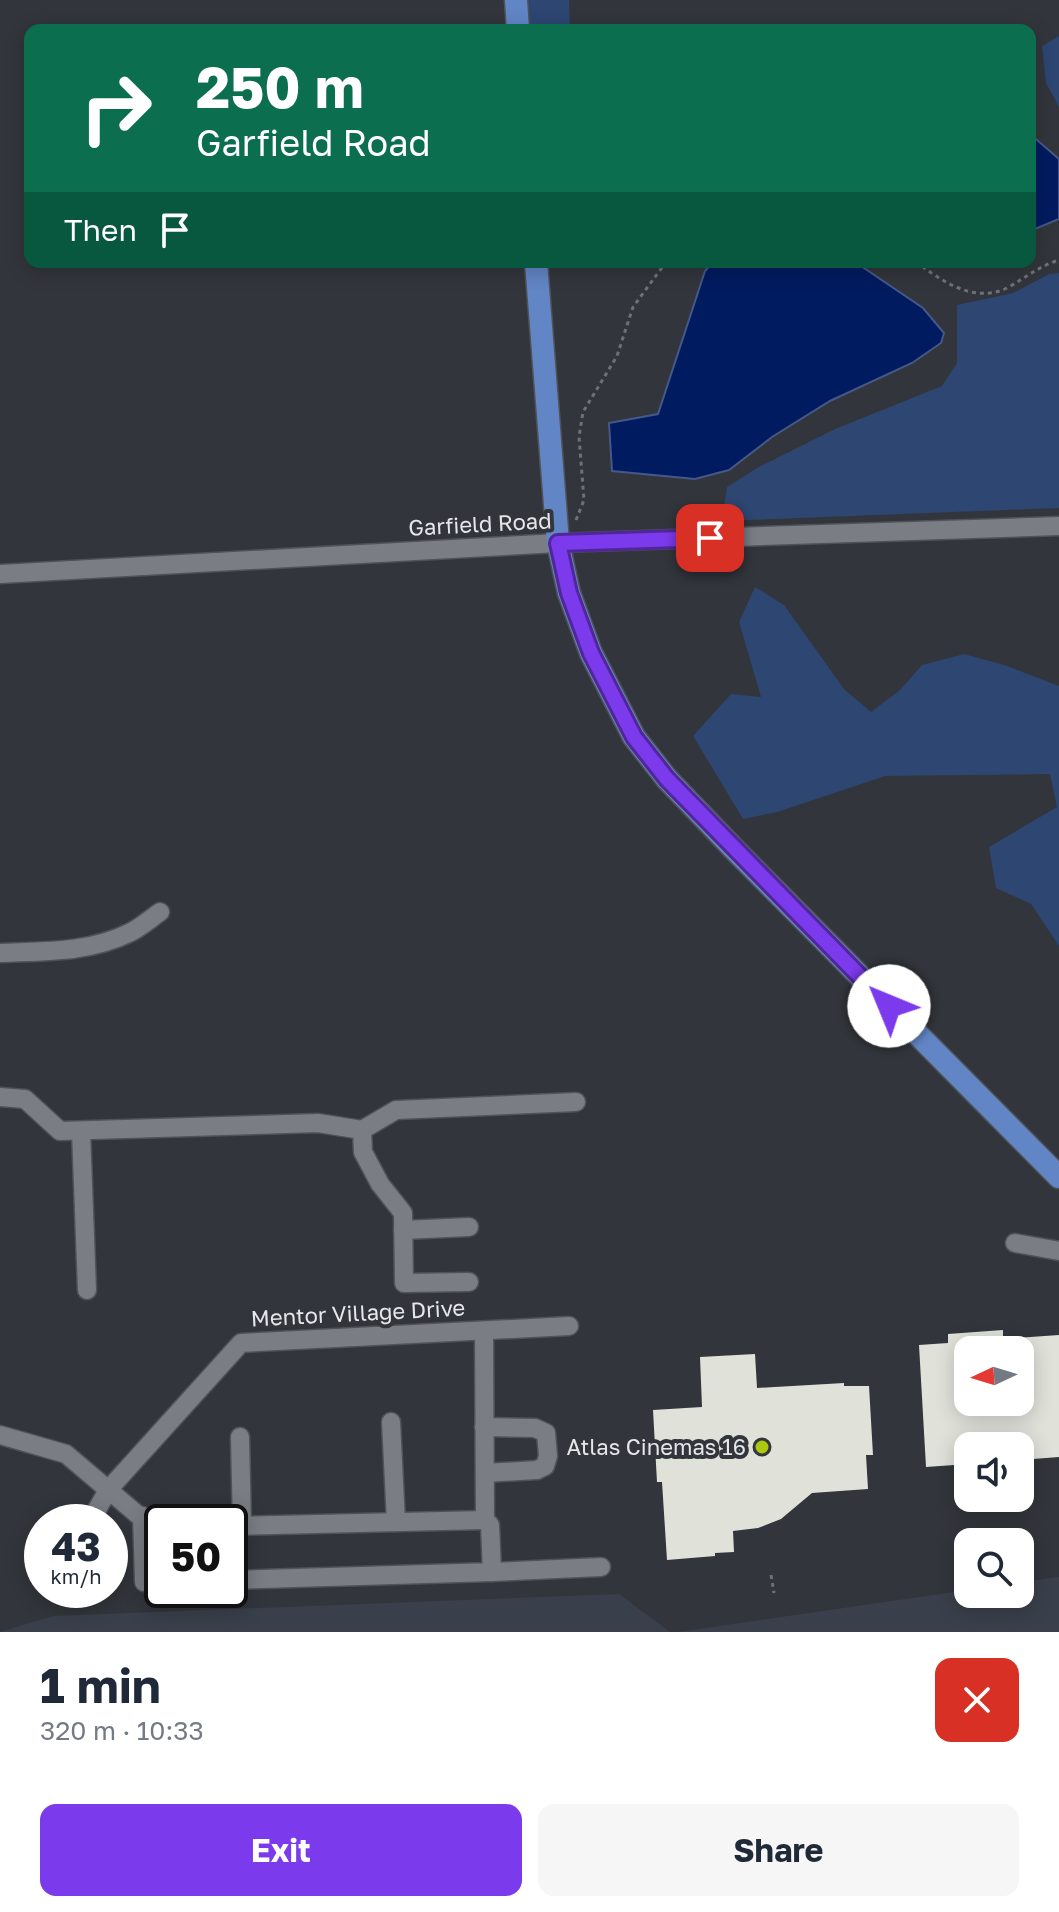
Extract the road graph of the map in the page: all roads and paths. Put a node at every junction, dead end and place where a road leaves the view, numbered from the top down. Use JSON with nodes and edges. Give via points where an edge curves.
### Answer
{"nodes":[{"id":1,"x":516,"y":0,"type":"edge"},
{"id":2,"x":518,"y":24,"type":"edge"},
{"id":3,"x":1059,"y":260,"type":"edge"},
{"id":4,"x":536,"y":268,"type":"edge"},
{"id":5,"x":662,"y":268,"type":"edge"},
{"id":6,"x":924,"y":268,"type":"edge"},
{"id":7,"x":1059,"y":526,"type":"edge"},
{"id":8,"x":557,"y":533,"type":"junction"},
{"id":9,"x":0,"y":574,"type":"edge"},
{"id":10,"x":160,"y":912,"type":"dead end"},
{"id":11,"x":0,"y":953,"type":"edge"},
{"id":12,"x":0,"y":1097,"type":"edge"},
{"id":13,"x":576,"y":1102,"type":"dead end"},
{"id":14,"x":362,"y":1130,"type":"junction"},
{"id":15,"x":81,"y":1131,"type":"junction"},
{"id":16,"x":1059,"y":1177,"type":"edge"},
{"id":17,"x":469,"y":1227,"type":"dead end"},
{"id":18,"x":403,"y":1230,"type":"junction"},
{"id":19,"x":1015,"y":1243,"type":"dead end"},
{"id":20,"x":1059,"y":1251,"type":"edge"},
{"id":21,"x":469,"y":1282,"type":"dead end"},
{"id":22,"x":87,"y":1290,"type":"dead end"},
{"id":23,"x":569,"y":1326,"type":"dead end"},
{"id":24,"x":484,"y":1331,"type":"junction"},
{"id":25,"x":391,"y":1422,"type":"dead end"},
{"id":26,"x":484,"y":1427,"type":"junction"},
{"id":27,"x":0,"y":1435,"type":"edge"},
{"id":28,"x":240,"y":1437,"type":"dead end"},
{"id":29,"x":485,"y":1473,"type":"junction"},
{"id":30,"x":108,"y":1490,"type":"junction"},
{"id":31,"x":100,"y":1504,"type":"edge"},
{"id":32,"x":237,"y":1504,"type":"edge"},
{"id":33,"x":142,"y":1516,"type":"joint"},
{"id":34,"x":485,"y":1520,"type":"junction"},
{"id":35,"x":396,"y":1522,"type":"junction"},
{"id":36,"x":248,"y":1526,"type":"edge"},
{"id":37,"x":601,"y":1567,"type":"dead end"},
{"id":38,"x":492,"y":1572,"type":"junction"},
{"id":39,"x":771,"y":1575,"type":"dead end"},
{"id":40,"x":248,"y":1579,"type":"edge"},
{"id":41,"x":144,"y":1582,"type":"edge"},
{"id":42,"x":774,"y":1593,"type":"dead end"}],
"edges":[{"from":1,"to":2,"type":"main road"},
{"from":3,"to":6,"type":"path","via":[[1005,289],[975,293]]},
{"from":4,"to":8,"type":"main road"},
{"from":5,"to":8,"type":"path","via":[[633,307],[617,356],[583,412],[583,506],[574,522]]},
{"from":7,"to":8,"type":"street","name":"Garfield Road"},
{"from":8,"to":9,"type":"street","name":"Garfield Road"},
{"from":8,"to":16,"type":"main road","via":[[569,593],[591,653],[634,737],[744,860]]},
{"from":10,"to":11,"type":"street","via":[[104,943]]},
{"from":12,"to":15,"type":"street","via":[[25,1099],[60,1131]]},
{"from":13,"to":14,"type":"street","via":[[396,1110]]},
{"from":14,"to":15,"type":"street","via":[[318,1123]]},
{"from":14,"to":18,"type":"street","via":[[363,1152],[403,1213]]},
{"from":15,"to":22,"type":"street"},
{"from":17,"to":18,"type":"street"},
{"from":18,"to":21,"type":"street","via":[[404,1283]]},
{"from":19,"to":20,"type":"street"},
{"from":23,"to":24,"type":"street","name":"Mentor Village Drive"},
{"from":24,"to":26,"type":"street","name":"Mentor Village Drive"},
{"from":24,"to":30,"type":"street","name":"Mentor Village Drive","via":[[241,1343]]},
{"from":25,"to":35,"type":"street"},
{"from":26,"to":29,"type":"street","name":"Mentor Village Drive"},
{"from":26,"to":29,"type":"street","via":[[535,1428],[546,1433],[548,1456],[537,1470]]},
{"from":27,"to":30,"type":"street","via":[[66,1454]]},
{"from":28,"to":32,"type":"street"},
{"from":29,"to":34,"type":"street","name":"Mentor Village Drive"},
{"from":30,"to":31,"type":"street","name":"Mentor Village Drive"},
{"from":30,"to":33,"type":"street"},
{"from":33,"to":41,"type":"street"},
{"from":34,"to":35,"type":"street"},
{"from":34,"to":38,"type":"street","name":"Mentor Village Drive","via":[[490,1525]]},
{"from":35,"to":36,"type":"street"},
{"from":37,"to":38,"type":"street"},
{"from":38,"to":40,"type":"street"},
{"from":39,"to":42,"type":"path"}]}
